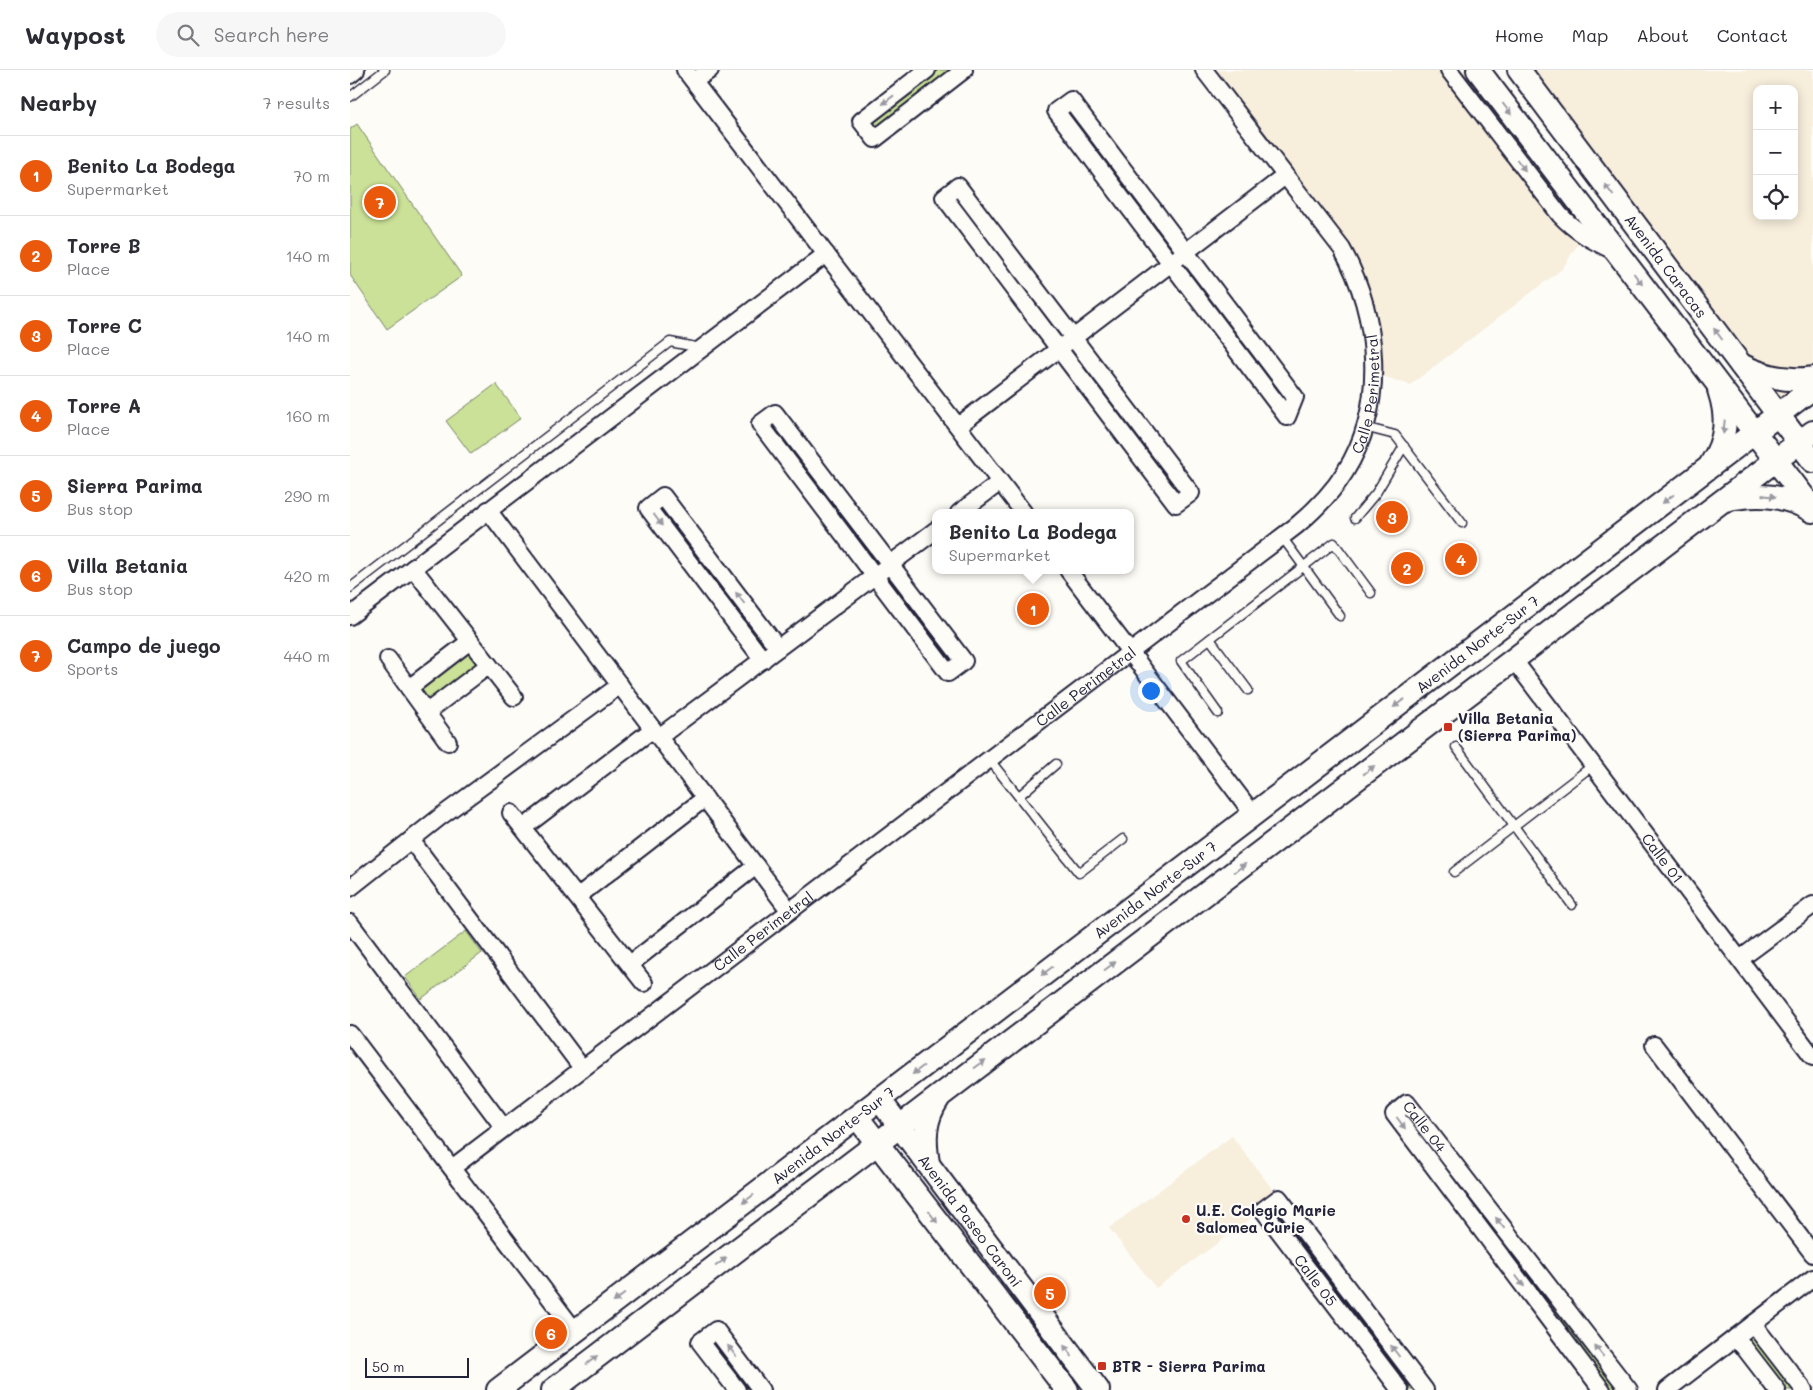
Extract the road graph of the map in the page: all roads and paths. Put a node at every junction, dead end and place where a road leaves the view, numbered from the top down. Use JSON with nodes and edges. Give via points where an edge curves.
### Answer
{"nodes":[{"id":1,"x":356,"y":70,"type":"edge"},
{"id":2,"x":385,"y":70,"type":"edge"},
{"id":3,"x":710,"y":70,"type":"edge"},
{"id":4,"x":927,"y":70,"type":"edge"},
{"id":5,"x":964,"y":70,"type":"edge"},
{"id":6,"x":1204,"y":70,"type":"edge"},
{"id":7,"x":1450,"y":70,"type":"edge"},
{"id":8,"x":1478,"y":70,"type":"edge"},
{"id":9,"x":1519,"y":70,"type":"edge"},
{"id":10,"x":690,"y":74,"type":"edge"},
{"id":11,"x":350,"y":75,"type":"edge"},
{"id":12,"x":350,"y":97,"type":"edge"},
{"id":13,"x":1285,"y":176,"type":"junction"},
{"id":14,"x":1186,"y":252,"type":"junction"},
{"id":15,"x":1618,"y":253,"type":"junction"},
{"id":16,"x":826,"y":254,"type":"junction"},
{"id":17,"x":1171,"y":263,"type":"junction"},
{"id":18,"x":1074,"y":338,"type":"junction"},
{"id":19,"x":703,"y":348,"type":"junction"},
{"id":20,"x":1058,"y":349,"type":"junction"},
{"id":21,"x":1741,"y":365,"type":"junction"},
{"id":22,"x":1813,"y":378,"type":"edge"},
{"id":23,"x":1716,"y":382,"type":"junction"},
{"id":24,"x":1813,"y":388,"type":"edge"},
{"id":25,"x":1778,"y":415,"type":"junction"},
{"id":26,"x":958,"y":426,"type":"junction"},
{"id":27,"x":1364,"y":427,"type":"junction"},
{"id":28,"x":1756,"y":433,"type":"junction"},
{"id":29,"x":1806,"y":438,"type":"edge"},
{"id":30,"x":1404,"y":446,"type":"junction"},
{"id":31,"x":1776,"y":460,"type":"junction"},
{"id":32,"x":1813,"y":461,"type":"edge"},
{"id":33,"x":1707,"y":470,"type":"junction"},
{"id":34,"x":1000,"y":482,"type":"junction"},
{"id":35,"x":1722,"y":501,"type":"junction"},
{"id":36,"x":964,"y":509,"type":"edge"},
{"id":37,"x":1021,"y":509,"type":"edge"},
{"id":38,"x":488,"y":510,"type":"junction"},
{"id":39,"x":1813,"y":510,"type":"edge"},
{"id":40,"x":1355,"y":518,"type":"dead end"},
{"id":41,"x":1462,"y":523,"type":"dead end"},
{"id":42,"x":932,"y":533,"type":"edge"},
{"id":43,"x":1282,"y":537,"type":"junction"},
{"id":44,"x":890,"y":564,"type":"junction"},
{"id":45,"x":1304,"y":566,"type":"junction"},
{"id":46,"x":413,"y":568,"type":"junction"},
{"id":47,"x":1071,"y":574,"type":"edge"},
{"id":48,"x":874,"y":576,"type":"junction"},
{"id":49,"x":350,"y":588,"type":"edge"},
{"id":50,"x":1371,"y":593,"type":"dead end"},
{"id":51,"x":350,"y":616,"type":"edge"},
{"id":52,"x":1340,"y":616,"type":"dead end"},
{"id":53,"x":1210,"y":639,"type":"junction"},
{"id":54,"x":470,"y":641,"type":"junction"},
{"id":55,"x":778,"y":648,"type":"junction"},
{"id":56,"x":1131,"y":654,"type":"junction"},
{"id":57,"x":388,"y":659,"type":"dead end"},
{"id":58,"x":1513,"y":659,"type":"junction"},
{"id":59,"x":763,"y":660,"type":"junction"},
{"id":60,"x":489,"y":665,"type":"junction"},
{"id":61,"x":620,"y":685,"type":"junction"},
{"id":62,"x":409,"y":688,"type":"junction"},
{"id":63,"x":1248,"y":690,"type":"dead end"},
{"id":64,"x":514,"y":697,"type":"dead end"},
{"id":65,"x":427,"y":712,"type":"junction"},
{"id":66,"x":1218,"y":713,"type":"dead end"},
{"id":67,"x":656,"y":733,"type":"junction"},
{"id":68,"x":448,"y":742,"type":"dead end"},
{"id":69,"x":1456,"y":747,"type":"dead end"},
{"id":70,"x":989,"y":758,"type":"junction"},
{"id":71,"x":1056,"y":764,"type":"dead end"},
{"id":72,"x":1592,"y":766,"type":"junction"},
{"id":73,"x":1019,"y":796,"type":"junction"},
{"id":74,"x":705,"y":798,"type":"junction"},
{"id":75,"x":511,"y":813,"type":"dead end"},
{"id":76,"x":1254,"y":814,"type":"junction"},
{"id":77,"x":1514,"y":826,"type":"junction"},
{"id":78,"x":523,"y":828,"type":"junction"},
{"id":79,"x":1123,"y":839,"type":"dead end"},
{"id":80,"x":411,"y":840,"type":"junction"},
{"id":81,"x":756,"y":866,"type":"junction"},
{"id":82,"x":1454,"y":872,"type":"dead end"},
{"id":83,"x":350,"y":888,"type":"edge"},
{"id":84,"x":577,"y":897,"type":"junction"},
{"id":85,"x":1572,"y":905,"type":"dead end"},
{"id":86,"x":1813,"y":905,"type":"edge"},
{"id":87,"x":789,"y":910,"type":"junction"},
{"id":88,"x":350,"y":922,"type":"edge"},
{"id":89,"x":1740,"y":959,"type":"junction"},
{"id":90,"x":630,"y":964,"type":"junction"},
{"id":91,"x":644,"y":983,"type":"dead end"},
{"id":92,"x":350,"y":1034,"type":"edge"},
{"id":93,"x":1807,"y":1036,"type":"edge"},
{"id":94,"x":1654,"y":1044,"type":"dead end"},
{"id":95,"x":1813,"y":1057,"type":"edge"},
{"id":96,"x":582,"y":1068,"type":"junction"},
{"id":97,"x":942,"y":1094,"type":"junction"},
{"id":98,"x":879,"y":1099,"type":"junction"},
{"id":99,"x":857,"y":1117,"type":"junction"},
{"id":100,"x":900,"y":1126,"type":"junction"},
{"id":101,"x":504,"y":1128,"type":"junction"},
{"id":102,"x":877,"y":1144,"type":"junction"},
{"id":103,"x":928,"y":1164,"type":"junction"},
{"id":104,"x":452,"y":1168,"type":"junction"},
{"id":105,"x":842,"y":1170,"type":"junction"},
{"id":106,"x":904,"y":1178,"type":"junction"},
{"id":107,"x":1813,"y":1254,"type":"edge"},
{"id":108,"x":1813,"y":1278,"type":"edge"},
{"id":109,"x":1753,"y":1324,"type":"junction"},
{"id":110,"x":575,"y":1332,"type":"junction"},
{"id":111,"x":1736,"y":1337,"type":"junction"},
{"id":112,"x":1790,"y":1372,"type":"junction"},
{"id":113,"x":1775,"y":1387,"type":"edge"},
{"id":114,"x":498,"y":1390,"type":"edge"},
{"id":115,"x":553,"y":1390,"type":"edge"},
{"id":116,"x":737,"y":1390,"type":"edge"},
{"id":117,"x":761,"y":1390,"type":"edge"},
{"id":118,"x":1066,"y":1390,"type":"edge"},
{"id":119,"x":1098,"y":1390,"type":"edge"},
{"id":120,"x":1400,"y":1390,"type":"edge"},
{"id":121,"x":1425,"y":1390,"type":"edge"},
{"id":122,"x":1602,"y":1390,"type":"edge"},
{"id":123,"x":1629,"y":1390,"type":"edge"},
{"id":124,"x":1667,"y":1390,"type":"edge"},
{"id":125,"x":1804,"y":1390,"type":"edge"}],
"edges":[{"from":1,"to":11,"type":"street"},
{"from":2,"to":12,"type":"lane"},
{"from":3,"to":10,"type":"street"},
{"from":4,"to":5,"type":"street","one_way":true,"via":[[861,121],[875,139]]},
{"from":6,"to":13,"type":"street","name":"Calle Perimetral"},
{"from":7,"to":15,"type":"street","name":"Avenida Caracas","one_way":true,"via":[[1566,221],[1583,236]]},
{"from":8,"to":15,"type":"main road","name":"Avenida Caracas","one_way":true},
{"from":21,"to":9,"type":"main road","name":"Avenida Caracas","one_way":true},
{"from":10,"to":16,"type":"street"},
{"from":13,"to":14,"type":"street"},
{"from":13,"to":27,"type":"street","name":"Calle Perimetral","via":[[1342,249],[1361,289],[1374,360],[1370,404]]},
{"from":14,"to":17,"type":"street"},
{"from":14,"to":17,"type":"street","via":[[1295,397],[1287,417]]},
{"from":14,"to":17,"type":"street","via":[[1071,100],[1056,111]]},
{"from":15,"to":23,"type":"main road","name":"Avenida Caracas","one_way":true},
{"from":16,"to":19,"type":"street"},
{"from":16,"to":26,"type":"street"},
{"from":17,"to":18,"type":"street"},
{"from":18,"to":20,"type":"street"},
{"from":18,"to":20,"type":"street","via":[[958,186],[944,197]]},
{"from":18,"to":20,"type":"street","via":[[1190,493],[1176,504]]},
{"from":19,"to":38,"type":"street"},
{"from":19,"to":49,"type":"lane","via":[[670,342]]},
{"from":20,"to":26,"type":"street"},
{"from":21,"to":22,"type":"main road","via":[[1773,377]]},
{"from":21,"to":25,"type":"main road","name":"Avenida Caracas"},
{"from":23,"to":28,"type":"main road","name":"Avenida Caracas"},
{"from":23,"to":33,"type":"main road","one_way":true,"via":[[1725,421],[1717,455]]},
{"from":24,"to":25,"type":"main road","name":"Avenida Norte-Sur 7"},
{"from":25,"to":28,"type":"main road","name":"Avenida Norte-Sur 7"},
{"from":25,"to":29,"type":"main road","name":"Avenida Caracas"},
{"from":26,"to":34,"type":"street"},
{"from":27,"to":30,"type":"lane","via":[[1395,435]]},
{"from":27,"to":43,"type":"street","name":"Calle Perimetral","via":[[1354,455],[1332,491]]},
{"from":28,"to":31,"type":"main road","name":"Avenida Caracas"},
{"from":28,"to":33,"type":"main road","name":"Avenida Norte-Sur 7"},
{"from":29,"to":31,"type":"main road"},
{"from":29,"to":32,"type":"main road","name":"Avenida Caracas"},
{"from":30,"to":40,"type":"lane","via":[[1376,493]]},
{"from":30,"to":41,"type":"lane"},
{"from":31,"to":35,"type":"main road"},
{"from":31,"to":39,"type":"main road","name":"Avenida Caracas"},
{"from":33,"to":76,"type":"main road","name":"Avenida Norte-Sur 7","one_way":true},
{"from":34,"to":36,"type":"street"},
{"from":34,"to":37,"type":"street"},
{"from":35,"to":39,"type":"main road","one_way":true,"via":[[1741,496],[1772,496]]},
{"from":35,"to":58,"type":"main road"},
{"from":38,"to":46,"type":"street"},
{"from":38,"to":61,"type":"street"},
{"from":42,"to":44,"type":"street"},
{"from":43,"to":45,"type":"lane"},
{"from":43,"to":56,"type":"street","name":"Calle Perimetral"},
{"from":44,"to":48,"type":"street"},
{"from":44,"to":48,"type":"street","via":[[964,661],[948,673]]},
{"from":44,"to":48,"type":"street","via":[[775,413],[760,424]]},
{"from":45,"to":50,"type":"lane","via":[[1334,543]]},
{"from":45,"to":52,"type":"lane"},
{"from":45,"to":53,"type":"lane"},
{"from":46,"to":51,"type":"street"},
{"from":46,"to":54,"type":"street"},
{"from":47,"to":56,"type":"street"},
{"from":48,"to":55,"type":"street"},
{"from":53,"to":63,"type":"lane"},
{"from":53,"to":66,"type":"lane","via":[[1181,661]]},
{"from":54,"to":60,"type":"street"},
{"from":54,"to":62,"type":"street"},
{"from":55,"to":59,"type":"street"},
{"from":55,"to":59,"type":"street","one_way":true,"via":[[663,496],[648,508]]},
{"from":56,"to":70,"type":"street","name":"Calle Perimetral"},
{"from":56,"to":76,"type":"street"},
{"from":57,"to":62,"type":"street"},
{"from":58,"to":72,"type":"street","name":"Calle 01"},
{"from":97,"to":58,"type":"main road","one_way":true},
{"from":59,"to":67,"type":"street"},
{"from":60,"to":64,"type":"street"},
{"from":60,"to":65,"type":"street"},
{"from":61,"to":67,"type":"street"},
{"from":61,"to":80,"type":"street"},
{"from":62,"to":65,"type":"street"},
{"from":65,"to":68,"type":"street"},
{"from":67,"to":74,"type":"street"},
{"from":67,"to":78,"type":"street"},
{"from":69,"to":77,"type":"lane"},
{"from":70,"to":73,"type":"lane"},
{"from":70,"to":87,"type":"street","name":"Calle Perimetral"},
{"from":71,"to":73,"type":"lane"},
{"from":72,"to":77,"type":"lane"},
{"from":72,"to":89,"type":"street","name":"Calle 01"},
{"from":73,"to":79,"type":"lane","via":[[1079,872]]},
{"from":74,"to":81,"type":"street"},
{"from":74,"to":84,"type":"street"},
{"from":75,"to":78,"type":"street"},
{"from":76,"to":98,"type":"main road","name":"Avenida Norte-Sur 7","one_way":true},
{"from":77,"to":82,"type":"lane"},
{"from":77,"to":85,"type":"lane"},
{"from":78,"to":84,"type":"street"},
{"from":80,"to":83,"type":"street"},
{"from":80,"to":96,"type":"street"},
{"from":81,"to":87,"type":"street"},
{"from":81,"to":90,"type":"street"},
{"from":84,"to":90,"type":"street"},
{"from":86,"to":89,"type":"street"},
{"from":87,"to":96,"type":"street","name":"Calle Perimetral"},
{"from":88,"to":101,"type":"street"},
{"from":89,"to":93,"type":"street","name":"Calle 01"},
{"from":90,"to":91,"type":"street"},
{"from":92,"to":104,"type":"street"},
{"from":93,"to":95,"type":"street","name":"Calle 01"},
{"from":94,"to":107,"type":"street"},
{"from":96,"to":101,"type":"street","name":"Calle Perimetral"},
{"from":97,"to":100,"type":"main road"},
{"from":97,"to":103,"type":"main road","via":[[928,1117],[925,1133]]},
{"from":98,"to":99,"type":"main road","name":"Avenida Norte-Sur 7"},
{"from":98,"to":100,"type":"main road","name":"Avenida Paseo Caroní"},
{"from":99,"to":102,"type":"main road","name":"Avenida Paseo Caroní"},
{"from":99,"to":110,"type":"main road","name":"Avenida Norte-Sur 7","one_way":true},
{"from":100,"to":102,"type":"main road"},
{"from":100,"to":103,"type":"main road","name":"Avenida Paseo Caroní"},
{"from":101,"to":104,"type":"street","name":"Calle Perimetral"},
{"from":102,"to":105,"type":"main road"},
{"from":102,"to":106,"type":"main road","name":"Avenida Paseo Caroní"},
{"from":119,"to":103,"type":"main road","name":"Avenida Paseo Caroní","one_way":true},
{"from":104,"to":110,"type":"street"},
{"from":105,"to":106,"type":"main road","via":[[871,1167]]},
{"from":115,"to":105,"type":"main road","one_way":true},
{"from":106,"to":118,"type":"main road","name":"Avenida Paseo Caroní","one_way":true},
{"from":108,"to":109,"type":"street"},
{"from":109,"to":111,"type":"street"},
{"from":109,"to":112,"type":"street"},
{"from":110,"to":114,"type":"main road","name":"Avenida Norte-Sur 7"},
{"from":111,"to":113,"type":"street"},
{"from":111,"to":124,"type":"street"},
{"from":112,"to":113,"type":"street"},
{"from":112,"to":125,"type":"street"},
{"from":117,"to":116,"type":"street","one_way":true,"via":[[716,1330],[700,1342]]},
{"from":121,"to":120,"type":"street","name":"Calle 05","one_way":true,"via":[[1279,1198],[1264,1210]]},
{"from":123,"to":122,"type":"street","name":"Calle 04","one_way":true,"via":[[1407,1103],[1394,1114]]}]}
